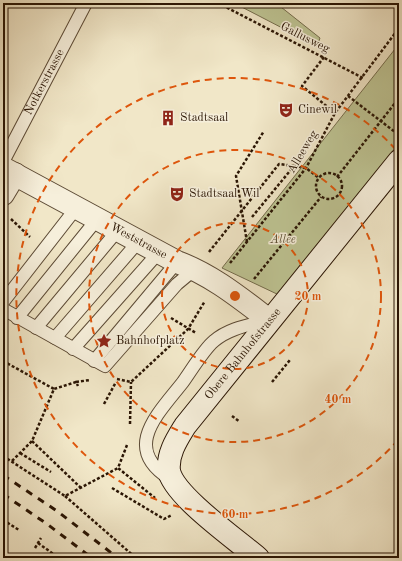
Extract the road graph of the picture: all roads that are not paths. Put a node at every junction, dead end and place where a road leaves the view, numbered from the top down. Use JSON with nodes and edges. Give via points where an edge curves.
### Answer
{"nodes":[{"id":1,"x":86,"y":3,"type":"edge"},
{"id":2,"x":397,"y":167,"type":"edge"},
{"id":3,"x":7,"y":168,"type":"edge"},
{"id":4,"x":3,"y":194,"type":"edge"},
{"id":5,"x":77,"y":207,"type":"junction"},
{"id":6,"x":98,"y":218,"type":"junction"},
{"id":7,"x":118,"y":230,"type":"junction"},
{"id":8,"x":139,"y":241,"type":"junction"},
{"id":9,"x":177,"y":261,"type":"junction"},
{"id":10,"x":3,"y":302,"type":"edge"},
{"id":11,"x":3,"y":309,"type":"edge"},
{"id":12,"x":17,"y":318,"type":"junction"},
{"id":13,"x":269,"y":320,"type":"junction"},
{"id":14,"x":36,"y":328,"type":"junction"},
{"id":15,"x":55,"y":338,"type":"junction"},
{"id":16,"x":73,"y":349,"type":"junction"},
{"id":17,"x":99,"y":364,"type":"junction"},
{"id":18,"x":172,"y":481,"type":"junction"},
{"id":19,"x":258,"y":558,"type":"edge"}],
"edges":[{"from":1,"to":3,"type":"lane","name":"Notkerstrasse"},
{"from":2,"to":13,"type":"street","name":"Obere Bahnhofstrasse"},
{"from":3,"to":4,"type":"street"},
{"from":3,"to":5,"type":"street","name":"Weststrasse"},
{"from":5,"to":6,"type":"street","name":"Weststrasse"},
{"from":5,"to":10,"type":"lane"},
{"from":6,"to":7,"type":"street","name":"Weststrasse"},
{"from":6,"to":12,"type":"lane"},
{"from":7,"to":8,"type":"street","name":"Weststrasse"},
{"from":7,"to":14,"type":"lane"},
{"from":8,"to":9,"type":"street","name":"Weststrasse"},
{"from":8,"to":15,"type":"lane"},
{"from":9,"to":13,"type":"street","name":"Weststrasse","via":[[211,289]]},
{"from":9,"to":16,"type":"lane"},
{"from":9,"to":17,"type":"lane"},
{"from":9,"to":17,"type":"lane","via":[[177,284]]},
{"from":11,"to":12,"type":"lane"},
{"from":12,"to":14,"type":"lane"},
{"from":13,"to":18,"type":"street","name":"Obere Bahnhofstrasse","via":[[177,439],[170,458],[169,470]]},
{"from":13,"to":18,"type":"lane","via":[[236,328],[214,341],[156,415],[147,432],[145,449],[150,463]]},
{"from":14,"to":15,"type":"lane"},
{"from":15,"to":16,"type":"lane"},
{"from":16,"to":17,"type":"lane"},
{"from":18,"to":19,"type":"street","via":[[188,499]]}]}
